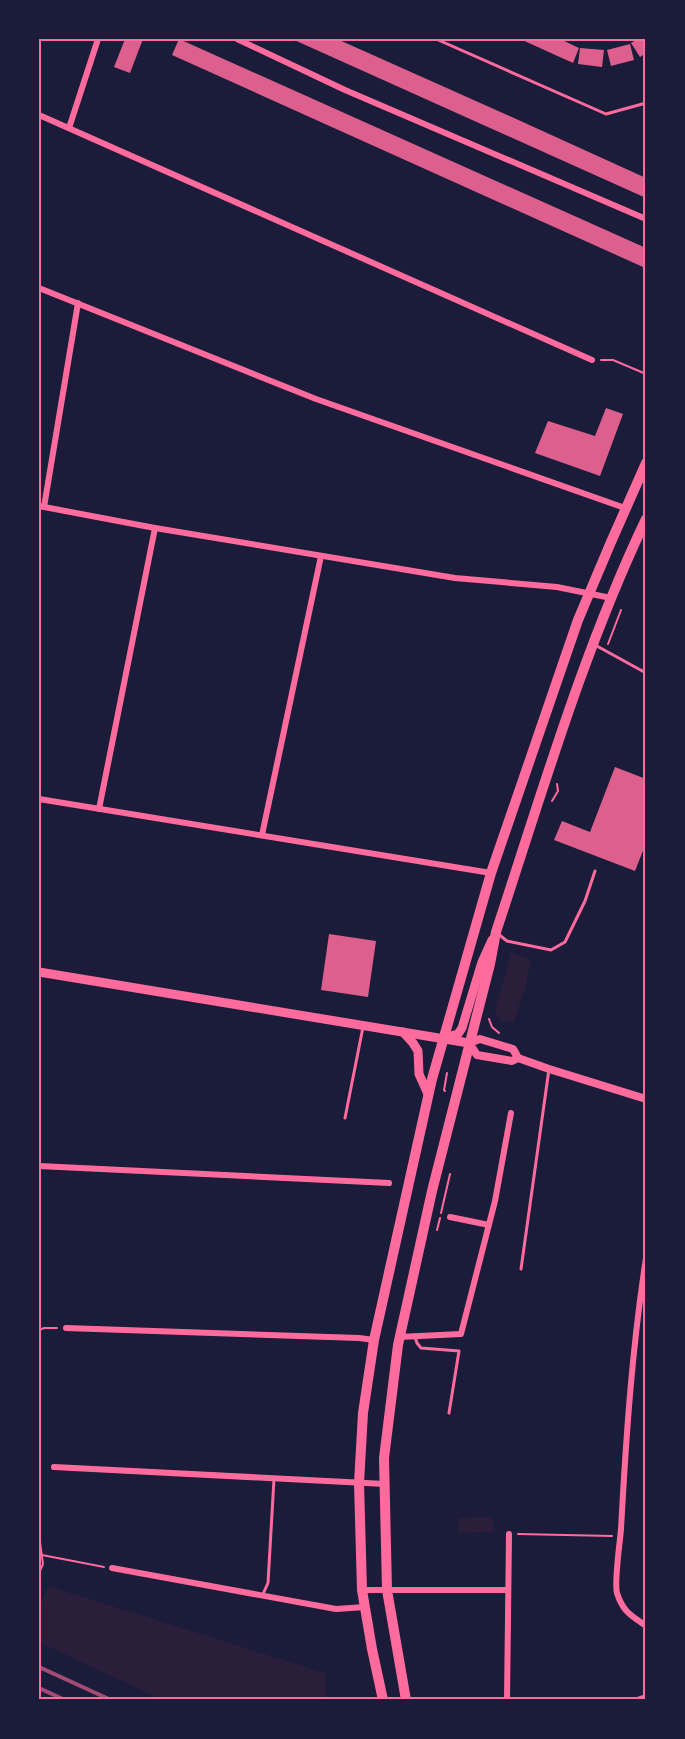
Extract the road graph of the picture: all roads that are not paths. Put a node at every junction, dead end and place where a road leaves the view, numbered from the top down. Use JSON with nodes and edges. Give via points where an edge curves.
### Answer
{"nodes":[{"id":1,"x":98,"y":39,"type":"edge"},
{"id":2,"x":237,"y":39,"type":"edge"},
{"id":3,"x":436,"y":39,"type":"edge"},
{"id":4,"x":646,"y":103,"type":"edge"},
{"id":5,"x":39,"y":115,"type":"edge"},
{"id":6,"x":69,"y":128,"type":"junction"},
{"id":7,"x":646,"y":219,"type":"edge"},
{"id":8,"x":39,"y":288,"type":"edge"},
{"id":9,"x":78,"y":303,"type":"junction"},
{"id":10,"x":592,"y":360,"type":"road end"},
{"id":11,"x":646,"y":463,"type":"edge"},
{"id":12,"x":42,"y":506,"type":"edge"},
{"id":13,"x":625,"y":508,"type":"junction"},
{"id":14,"x":646,"y":519,"type":"edge"},
{"id":15,"x":155,"y":528,"type":"junction"},
{"id":16,"x":321,"y":556,"type":"junction"},
{"id":17,"x":590,"y":594,"type":"junction"},
{"id":18,"x":611,"y":598,"type":"junction"},
{"id":19,"x":593,"y":644,"type":"junction"},
{"id":20,"x":646,"y":673,"type":"edge"},
{"id":21,"x":39,"y":799,"type":"edge"},
{"id":22,"x":99,"y":809,"type":"junction"},
{"id":23,"x":261,"y":835,"type":"junction"},
{"id":24,"x":595,"y":871,"type":"dead end"},
{"id":25,"x":491,"y":873,"type":"junction"},
{"id":26,"x":496,"y":932,"type":"junction"},
{"id":27,"x":39,"y":972,"type":"edge"},
{"id":28,"x":363,"y":1025,"type":"junction"},
{"id":29,"x":403,"y":1032,"type":"junction"},
{"id":30,"x":443,"y":1038,"type":"junction"},
{"id":31,"x":469,"y":1043,"type":"junction"},
{"id":32,"x":518,"y":1058,"type":"junction"},
{"id":33,"x":549,"y":1069,"type":"junction"},
{"id":34,"x":428,"y":1094,"type":"junction"},
{"id":35,"x":646,"y":1099,"type":"edge"},
{"id":36,"x":511,"y":1113,"type":"dead end"},
{"id":37,"x":345,"y":1118,"type":"dead end"},
{"id":38,"x":39,"y":1166,"type":"edge"},
{"id":39,"x":389,"y":1183,"type":"dead end"},
{"id":40,"x":450,"y":1217,"type":"dead end"},
{"id":41,"x":489,"y":1226,"type":"junction"},
{"id":42,"x":646,"y":1258,"type":"edge"},
{"id":43,"x":520,"y":1269,"type":"dead end"},
{"id":44,"x":66,"y":1328,"type":"road end"},
{"id":45,"x":399,"y":1337,"type":"junction"},
{"id":46,"x":415,"y":1337,"type":"junction"},
{"id":47,"x":374,"y":1340,"type":"junction"},
{"id":48,"x":449,"y":1413,"type":"dead end"},
{"id":49,"x":54,"y":1467,"type":"dead end"},
{"id":50,"x":274,"y":1478,"type":"junction"},
{"id":51,"x":358,"y":1483,"type":"junction"},
{"id":52,"x":385,"y":1484,"type":"junction"},
{"id":53,"x":508,"y":1534,"type":"road end"},
{"id":54,"x":112,"y":1568,"type":"road end"},
{"id":55,"x":362,"y":1590,"type":"junction"},
{"id":56,"x":387,"y":1590,"type":"junction"},
{"id":57,"x":507,"y":1590,"type":"junction"},
{"id":58,"x":262,"y":1596,"type":"junction"},
{"id":59,"x":365,"y":1607,"type":"junction"},
{"id":60,"x":646,"y":1626,"type":"edge"},
{"id":61,"x":646,"y":1697,"type":"edge"},
{"id":62,"x":383,"y":1700,"type":"edge"},
{"id":63,"x":406,"y":1700,"type":"edge"},
{"id":64,"x":507,"y":1700,"type":"edge"},
{"id":65,"x":637,"y":1700,"type":"edge"}],
"edges":[{"from":1,"to":6,"type":"street"},
{"from":2,"to":7,"type":"street","via":[[345,90]]},
{"from":3,"to":4,"type":"lane","via":[[606,114]]},
{"from":5,"to":6,"type":"street"},
{"from":6,"to":10,"type":"street"},
{"from":8,"to":9,"type":"street"},
{"from":9,"to":12,"type":"street"},
{"from":9,"to":13,"type":"street","via":[[316,399]]},
{"from":11,"to":13,"type":"highway"},
{"from":12,"to":15,"type":"street"},
{"from":13,"to":17,"type":"highway"},
{"from":14,"to":18,"type":"highway"},
{"from":15,"to":16,"type":"street"},
{"from":15,"to":22,"type":"street"},
{"from":16,"to":17,"type":"street","via":[[455,578],[557,587]]},
{"from":16,"to":23,"type":"street"},
{"from":17,"to":18,"type":"street"},
{"from":17,"to":25,"type":"highway"},
{"from":18,"to":19,"type":"highway"},
{"from":19,"to":20,"type":"lane"},
{"from":19,"to":26,"type":"highway"},
{"from":21,"to":22,"type":"street"},
{"from":22,"to":23,"type":"street"},
{"from":23,"to":25,"type":"street"},
{"from":24,"to":26,"type":"lane","via":[[565,942],[551,950],[507,941]]},
{"from":25,"to":30,"type":"highway"},
{"from":26,"to":30,"type":"main road","via":[[482,962],[462,1028],[459,1034]]},
{"from":26,"to":31,"type":"highway"},
{"from":27,"to":28,"type":"main road"},
{"from":28,"to":29,"type":"main road"},
{"from":28,"to":37,"type":"lane"},
{"from":29,"to":30,"type":"main road"},
{"from":29,"to":34,"type":"main road","via":[[418,1051],[418,1074]]},
{"from":30,"to":31,"type":"main road"},
{"from":30,"to":34,"type":"highway"},
{"from":31,"to":32,"type":"street","via":[[477,1054],[512,1061]]},
{"from":31,"to":32,"type":"street","via":[[480,1039],[513,1049]]},
{"from":31,"to":45,"type":"highway"},
{"from":32,"to":33,"type":"street"},
{"from":33,"to":35,"type":"street"},
{"from":33,"to":43,"type":"lane"},
{"from":34,"to":47,"type":"highway"},
{"from":36,"to":41,"type":"street"},
{"from":38,"to":39,"type":"street"},
{"from":40,"to":41,"type":"street"},
{"from":41,"to":46,"type":"street","via":[[461,1334]]},
{"from":42,"to":60,"type":"street","via":[[625,1443],[616,1590],[624,1610]]},
{"from":44,"to":47,"type":"street"},
{"from":45,"to":46,"type":"street"},
{"from":45,"to":52,"type":"highway","via":[[384,1458]]},
{"from":46,"to":48,"type":"lane","via":[[421,1348],[459,1351]]},
{"from":47,"to":51,"type":"highway"},
{"from":49,"to":50,"type":"street"},
{"from":50,"to":51,"type":"street"},
{"from":50,"to":58,"type":"lane","via":[[268,1584]]},
{"from":51,"to":52,"type":"street"},
{"from":51,"to":55,"type":"highway"},
{"from":52,"to":56,"type":"highway"},
{"from":53,"to":57,"type":"street"},
{"from":54,"to":58,"type":"street"},
{"from":55,"to":56,"type":"street"},
{"from":55,"to":59,"type":"highway"},
{"from":56,"to":57,"type":"street"},
{"from":56,"to":63,"type":"highway"},
{"from":57,"to":64,"type":"street"},
{"from":58,"to":59,"type":"street","via":[[336,1609]]},
{"from":59,"to":62,"type":"highway"},
{"from":61,"to":65,"type":"street"}]}
